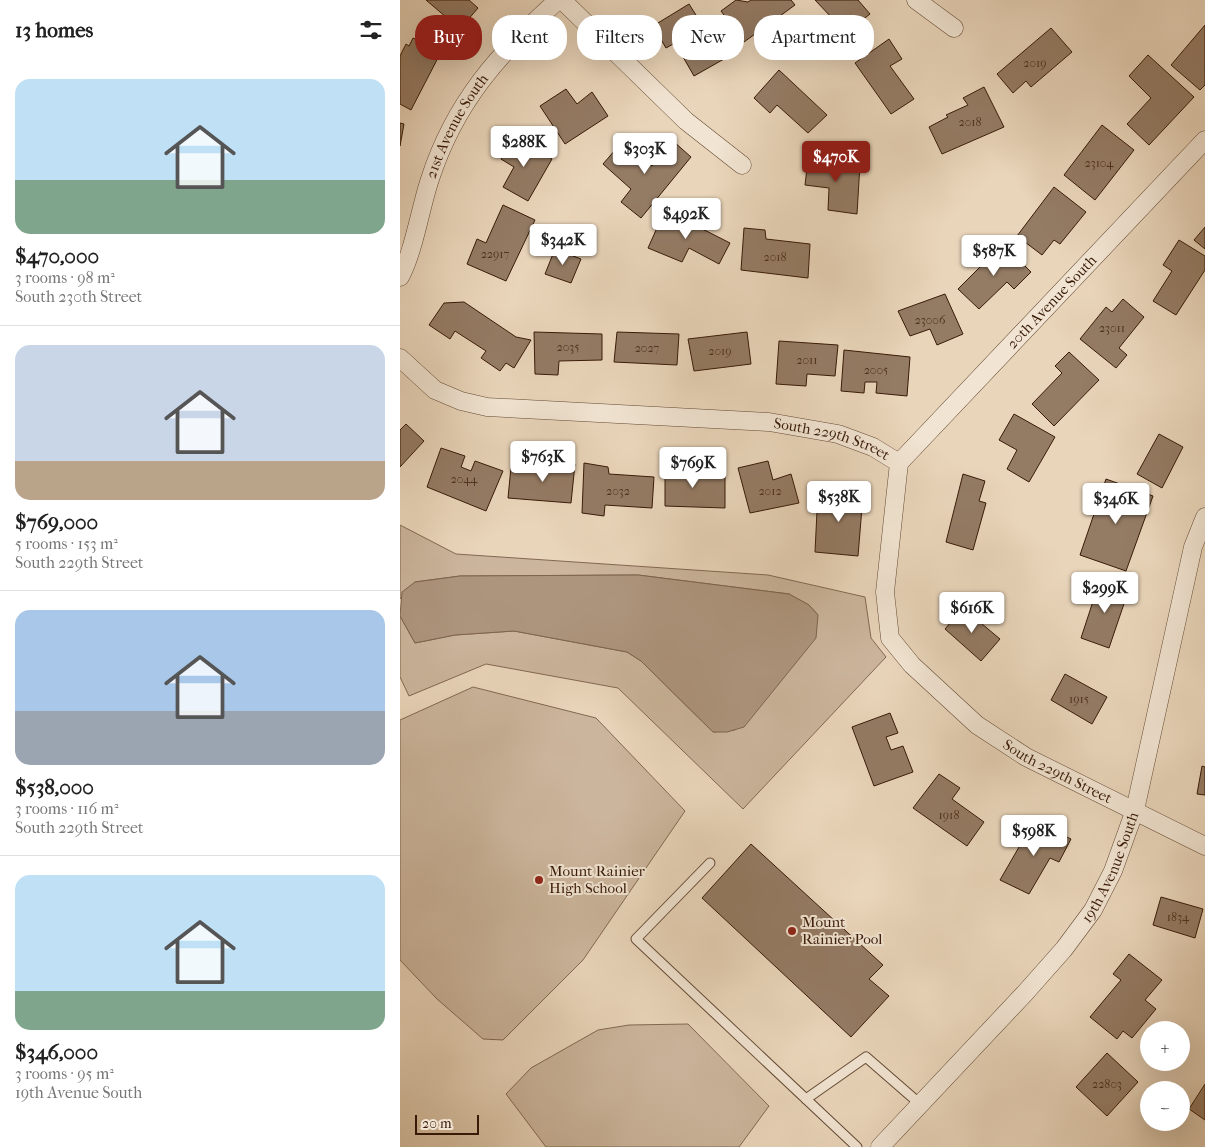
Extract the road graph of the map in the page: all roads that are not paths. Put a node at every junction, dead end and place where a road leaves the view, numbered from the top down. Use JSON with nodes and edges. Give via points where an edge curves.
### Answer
{"nodes":[{"id":1,"x":560,"y":0,"type":"edge"},
{"id":2,"x":916,"y":0,"type":"edge"},
{"id":3,"x":954,"y":28,"type":"dead end"},
{"id":4,"x":1205,"y":140,"type":"edge"},
{"id":5,"x":742,"y":165,"type":"dead end"},
{"id":6,"x":400,"y":277,"type":"edge"},
{"id":7,"x":400,"y":358,"type":"edge"},
{"id":8,"x":899,"y":463,"type":"junction"},
{"id":9,"x":1205,"y":517,"type":"edge"},
{"id":10,"x":1135,"y":810,"type":"junction"},
{"id":11,"x":1205,"y":846,"type":"edge"},
{"id":12,"x":710,"y":863,"type":"dead end"},
{"id":13,"x":806,"y":1099,"type":"junction"},
{"id":14,"x":920,"y":1104,"type":"junction"},
{"id":15,"x":857,"y":1147,"type":"edge"},
{"id":16,"x":880,"y":1147,"type":"edge"}],
"edges":[{"from":1,"to":5,"type":"street","via":[[686,121]]},
{"from":1,"to":6,"type":"street","name":"21st Avenue South","via":[[524,31],[463,105],[438,155]]},
{"from":2,"to":3,"type":"street"},
{"from":4,"to":8,"type":"street","name":"20th Avenue South"},
{"from":7,"to":8,"type":"street","name":"South 229th Street","via":[[435,390],[487,407],[768,422],[838,434],[873,447]]},
{"from":8,"to":10,"type":"street","name":"South 229th Street","via":[[885,592],[890,638],[912,665],[977,725],[1026,757]]},
{"from":9,"to":10,"type":"street","name":"19th Avenue South","via":[[1193,547]]},
{"from":10,"to":11,"type":"street","name":"South 229th Street"},
{"from":10,"to":14,"type":"street","name":"19th Avenue South","via":[[1113,871],[1093,910],[1025,993]]},
{"from":12,"to":13,"type":"lane","via":[[636,939]]},
{"from":13,"to":14,"type":"lane","via":[[866,1057]]},
{"from":13,"to":15,"type":"lane"},
{"from":14,"to":16,"type":"street","name":"19th Avenue South"}]}
